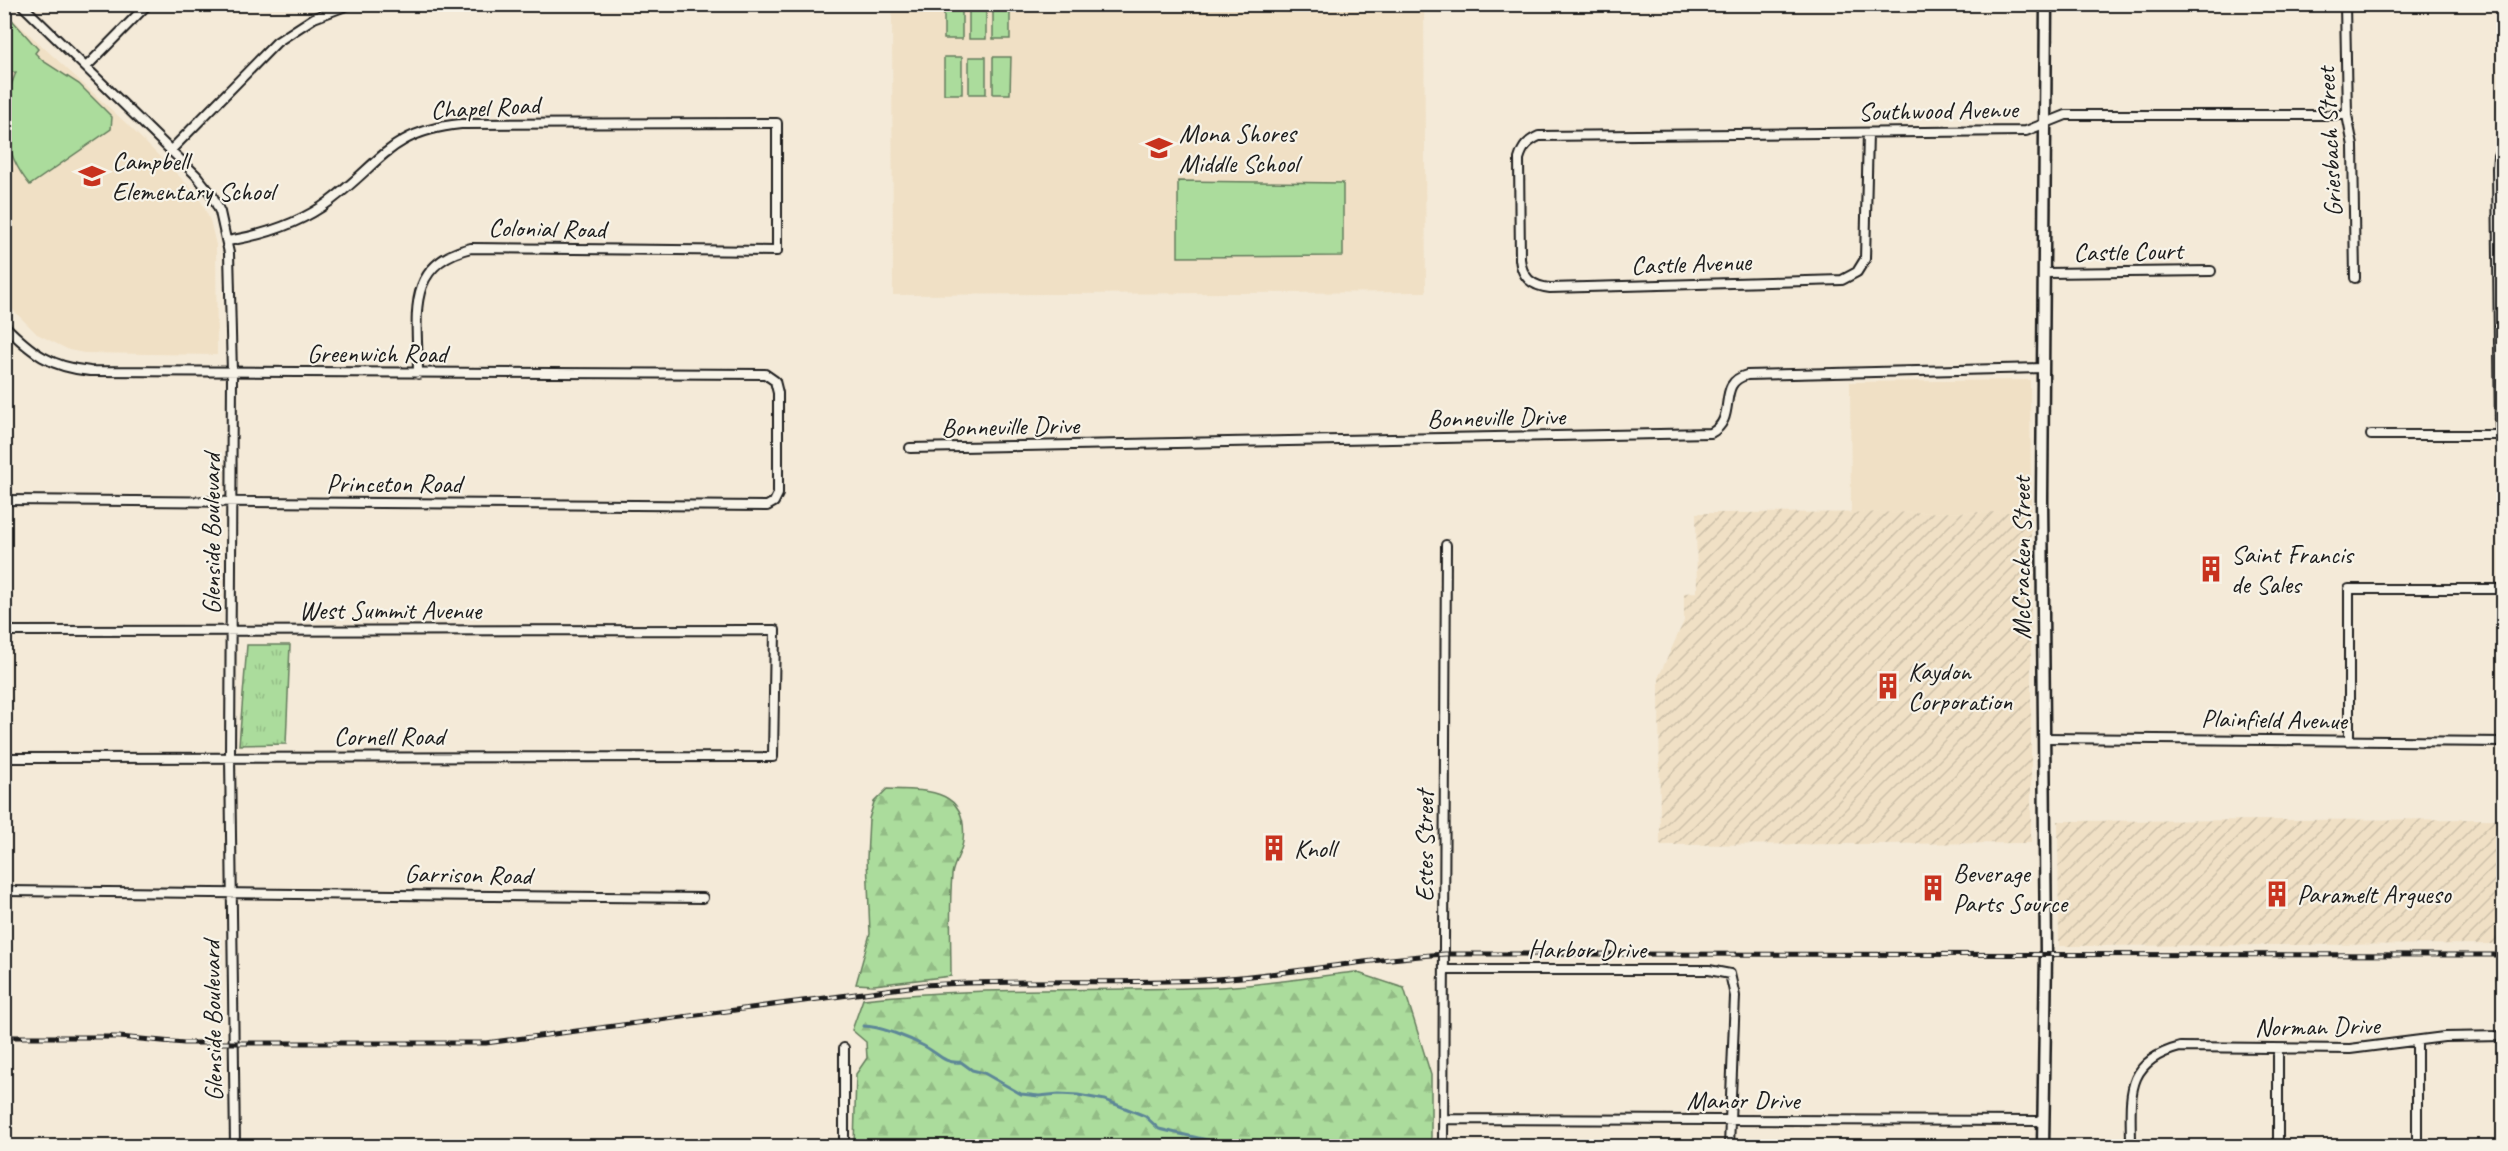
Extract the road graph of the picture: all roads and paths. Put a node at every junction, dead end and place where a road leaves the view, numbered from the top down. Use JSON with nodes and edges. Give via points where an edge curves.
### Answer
{"nodes":[{"id":1,"x":21,"y":4,"type":"edge"},
{"id":2,"x":148,"y":4,"type":"edge"},
{"id":3,"x":351,"y":4,"type":"edge"},
{"id":4,"x":2046,"y":4,"type":"edge"},
{"id":5,"x":2345,"y":4,"type":"edge"},
{"id":6,"x":86,"y":67,"type":"junction"},
{"id":7,"x":2347,"y":115,"type":"junction"},
{"id":8,"x":2046,"y":124,"type":"junction"},
{"id":9,"x":1868,"y":133,"type":"junction"},
{"id":10,"x":2503,"y":144,"type":"edge"},
{"id":11,"x":171,"y":150,"type":"junction"},
{"id":12,"x":228,"y":241,"type":"junction"},
{"id":13,"x":777,"y":251,"type":"joint"},
{"id":14,"x":2211,"y":271,"type":"dead end"},
{"id":15,"x":2045,"y":273,"type":"junction"},
{"id":16,"x":2355,"y":278,"type":"dead end"},
{"id":17,"x":1527,"y":279,"type":"joint"},
{"id":18,"x":4,"y":325,"type":"edge"},
{"id":19,"x":2043,"y":368,"type":"junction"},
{"id":20,"x":232,"y":373,"type":"junction"},
{"id":21,"x":418,"y":374,"type":"junction"},
{"id":22,"x":2371,"y":435,"type":"dead end"},
{"id":23,"x":2502,"y":435,"type":"edge"},
{"id":24,"x":910,"y":448,"type":"dead end"},
{"id":25,"x":778,"y":494,"type":"joint"},
{"id":26,"x":4,"y":500,"type":"edge"},
{"id":27,"x":231,"y":503,"type":"junction"},
{"id":28,"x":1446,"y":545,"type":"dead end"},
{"id":29,"x":2504,"y":589,"type":"edge"},
{"id":30,"x":4,"y":631,"type":"edge"},
{"id":31,"x":232,"y":632,"type":"junction"},
{"id":32,"x":2044,"y":738,"type":"junction"},
{"id":33,"x":2349,"y":741,"type":"junction"},
{"id":34,"x":2504,"y":742,"type":"edge"},
{"id":35,"x":230,"y":757,"type":"junction"},
{"id":36,"x":773,"y":757,"type":"joint"},
{"id":37,"x":4,"y":758,"type":"edge"},
{"id":38,"x":4,"y":891,"type":"edge"},
{"id":39,"x":231,"y":892,"type":"junction"},
{"id":40,"x":703,"y":898,"type":"dead end"},
{"id":41,"x":1445,"y":970,"type":"junction"},
{"id":42,"x":2504,"y":1036,"type":"edge"},
{"id":43,"x":2417,"y":1042,"type":"junction"},
{"id":44,"x":844,"y":1048,"type":"dead end"},
{"id":45,"x":2278,"y":1049,"type":"junction"},
{"id":46,"x":1443,"y":1119,"type":"junction"},
{"id":47,"x":1729,"y":1121,"type":"junction"},
{"id":48,"x":2043,"y":1121,"type":"junction"},
{"id":49,"x":234,"y":1146,"type":"edge"},
{"id":50,"x":844,"y":1146,"type":"edge"},
{"id":51,"x":1443,"y":1146,"type":"edge"},
{"id":52,"x":1729,"y":1146,"type":"edge"},
{"id":53,"x":2043,"y":1146,"type":"edge"},
{"id":54,"x":2131,"y":1146,"type":"edge"},
{"id":55,"x":2278,"y":1146,"type":"edge"},
{"id":56,"x":2417,"y":1146,"type":"edge"}],
"edges":[{"from":1,"to":6,"type":"street","name":"Glenside Boulevard"},
{"from":2,"to":6,"type":"street"},
{"from":3,"to":11,"type":"street","via":[[314,18],[277,42]]},
{"from":4,"to":8,"type":"street","name":"McCracken Street"},
{"from":5,"to":7,"type":"street","name":"Griesbach Street"},
{"from":6,"to":11,"type":"street","name":"Glenside Boulevard"},
{"from":7,"to":8,"type":"street","name":"Southwood Avenue","via":[[2066,115]]},
{"from":7,"to":16,"type":"street","name":"Griesbach Street","via":[[2353,146]]},
{"from":8,"to":9,"type":"street","name":"Southwood Avenue","via":[[2026,131]]},
{"from":8,"to":15,"type":"street","name":"McCracken Street"},
{"from":9,"to":17,"type":"street","name":"Castle Avenue","via":[[1865,259],[1857,272],[1842,280],[1550,288]]},
{"from":9,"to":17,"type":"street","name":"Southwood Avenue","via":[[1539,136],[1522,149],[1519,159],[1520,259]]},
{"from":10,"to":23,"type":"street","via":[[2497,168]]},
{"from":11,"to":12,"type":"street","name":"Glenside Boulevard","via":[[212,195]]},
{"from":12,"to":13,"type":"street","name":"Chapel Road","via":[[301,218],[329,202],[398,142],[439,126],[777,123]]},
{"from":12,"to":20,"type":"street","name":"Glenside Boulevard"},
{"from":13,"to":21,"type":"street","name":"Colonial Road","via":[[457,251],[434,266],[418,297]]},
{"from":14,"to":15,"type":"street","name":"Castle Court"},
{"from":15,"to":19,"type":"street","name":"McCracken Street"},
{"from":18,"to":20,"type":"street","name":"Greenwich Road","via":[[40,357],[72,369]]},
{"from":19,"to":24,"type":"street","name":"Bonneville Drive","via":[[1747,375],[1736,378],[1731,385],[1725,420],[1711,433]]},
{"from":19,"to":32,"type":"street","name":"McCracken Street"},
{"from":20,"to":21,"type":"street","name":"Greenwich Road"},
{"from":20,"to":27,"type":"street","name":"Glenside Boulevard"},
{"from":21,"to":25,"type":"street","name":"Greenwich Road","via":[[765,374],[778,386]]},
{"from":22,"to":23,"type":"street"},
{"from":25,"to":27,"type":"street","name":"Princeton Road","via":[[771,504],[760,506]]},
{"from":26,"to":27,"type":"street","name":"Princeton Road"},
{"from":27,"to":31,"type":"street","name":"Glenside Boulevard"},
{"from":28,"to":41,"type":"street","name":"Estes Street"},
{"from":29,"to":33,"type":"street","via":[[2349,589]]},
{"from":30,"to":31,"type":"street","name":"West Summit Avenue"},
{"from":31,"to":35,"type":"street","name":"Glenside Boulevard"},
{"from":31,"to":36,"type":"street","name":"West Summit Avenue","via":[[775,630]]},
{"from":32,"to":33,"type":"street","name":"Plainfield Avenue"},
{"from":32,"to":48,"type":"street","name":"McCracken Street"},
{"from":33,"to":34,"type":"street","name":"Plainfield Avenue"},
{"from":35,"to":36,"type":"street","name":"Cornell Road"},
{"from":35,"to":37,"type":"street","name":"Cornell Road"},
{"from":35,"to":39,"type":"street","name":"Glenside Boulevard"},
{"from":38,"to":39,"type":"street","name":"Garrison Road"},
{"from":39,"to":40,"type":"street","name":"Garrison Road"},
{"from":39,"to":49,"type":"street","name":"Glenside Boulevard"},
{"from":41,"to":46,"type":"street","name":"Estes Street"},
{"from":41,"to":47,"type":"street","name":"Harbor Drive","via":[[1709,970],[1730,974],[1735,996]]},
{"from":42,"to":43,"type":"street","name":"Norman Drive","via":[[2444,1037]]},
{"from":43,"to":45,"type":"street","name":"Norman Drive","via":[[2350,1049]]},
{"from":43,"to":56,"type":"street"},
{"from":44,"to":50,"type":"street"},
{"from":45,"to":54,"type":"street","name":"Norman Drive","via":[[2180,1047],[2146,1061],[2133,1089]]},
{"from":45,"to":55,"type":"street"},
{"from":46,"to":47,"type":"street","name":"Manor Drive"},
{"from":46,"to":51,"type":"street","name":"Estes Street"},
{"from":47,"to":48,"type":"street","name":"Manor Drive"},
{"from":47,"to":52,"type":"street"},
{"from":48,"to":53,"type":"street","name":"McCracken Street"}]}
